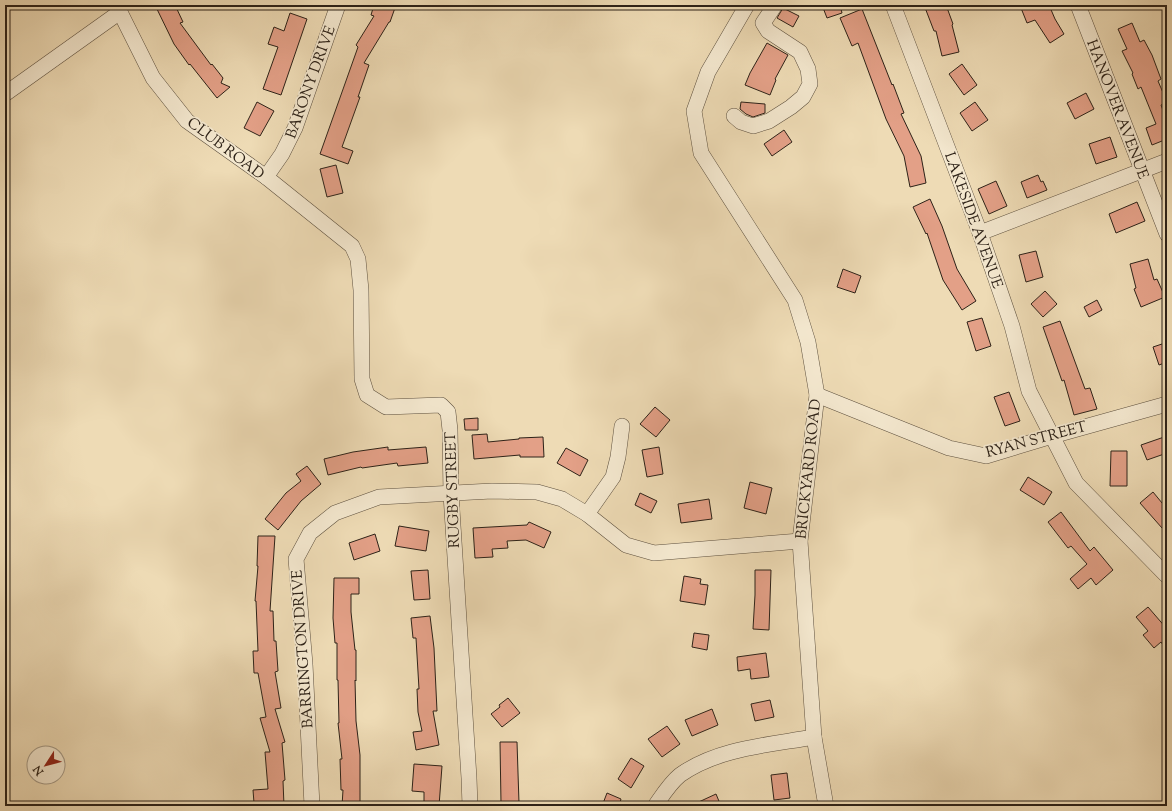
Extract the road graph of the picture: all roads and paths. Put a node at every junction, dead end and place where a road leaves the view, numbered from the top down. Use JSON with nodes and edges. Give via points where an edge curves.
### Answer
{"nodes":[{"id":1,"x":338,"y":5,"type":"edge"},
{"id":2,"x":747,"y":5,"type":"edge"},
{"id":3,"x":775,"y":5,"type":"edge"},
{"id":4,"x":892,"y":5,"type":"edge"},
{"id":5,"x":1078,"y":5,"type":"edge"},
{"id":6,"x":119,"y":9,"type":"edge"},
{"id":7,"x":5,"y":94,"type":"edge"},
{"id":8,"x":734,"y":116,"type":"dead end"},
{"id":9,"x":1167,"y":161,"type":"edge"},
{"id":10,"x":1142,"y":171,"type":"junction"},
{"id":11,"x":266,"y":177,"type":"junction"},
{"id":12,"x":980,"y":233,"type":"junction"},
{"id":13,"x":1167,"y":234,"type":"edge"},
{"id":14,"x":352,"y":246,"type":"joint"},
{"id":15,"x":817,"y":396,"type":"junction"},
{"id":16,"x":1167,"y":404,"type":"edge"},
{"id":17,"x":622,"y":426,"type":"dead end"},
{"id":18,"x":1052,"y":436,"type":"junction"},
{"id":19,"x":451,"y":494,"type":"junction"},
{"id":20,"x":587,"y":514,"type":"junction"},
{"id":21,"x":800,"y":541,"type":"junction"},
{"id":22,"x":1167,"y":576,"type":"edge"},
{"id":23,"x":814,"y":737,"type":"junction"},
{"id":24,"x":312,"y":806,"type":"edge"},
{"id":25,"x":470,"y":806,"type":"edge"},
{"id":26,"x":655,"y":806,"type":"edge"},
{"id":27,"x":826,"y":806,"type":"edge"}],
"edges":[{"from":1,"to":11,"type":"street","name":"BARONY DRIVE","via":[[295,128],[282,154]]},
{"from":2,"to":15,"type":"street","name":"BRICKYARD ROAD","via":[[708,72],[694,111],[701,153],[795,300],[808,342]]},
{"from":3,"to":8,"type":"street","via":[[764,23],[768,31],[800,52],[808,69],[810,84],[803,97],[768,121],[753,126],[741,122]]},
{"from":4,"to":12,"type":"street","name":"LAKESIDE AVENUE"},
{"from":5,"to":10,"type":"street","name":"HANOVER AVENUE"},
{"from":6,"to":7,"type":"street"},
{"from":6,"to":11,"type":"street","name":"CLUB ROAD","via":[[153,78],[187,121]]},
{"from":9,"to":10,"type":"street"},
{"from":10,"to":12,"type":"street"},
{"from":10,"to":13,"type":"street","name":"HANOVER AVENUE"},
{"from":11,"to":14,"type":"street","name":"CLUB ROAD"},
{"from":12,"to":18,"type":"street","name":"LAKESIDE AVENUE","via":[[1012,326],[1028,391]]},
{"from":14,"to":19,"type":"street","name":"RUGBY STREET","via":[[358,259],[362,379],[367,395],[386,407],[441,405],[448,412]]},
{"from":15,"to":18,"type":"street","name":"RYAN STREET","via":[[949,448],[986,456]]},
{"from":15,"to":21,"type":"street","name":"BRICKYARD ROAD"},
{"from":16,"to":18,"type":"street","name":"RYAN STREET"},
{"from":17,"to":20,"type":"street","via":[[613,477]]},
{"from":18,"to":22,"type":"street","name":"LAKESIDE AVENUE","via":[[1076,483]]},
{"from":19,"to":20,"type":"street","name":"BARRINGTON DRIVE","via":[[492,491],[537,492],[562,499]]},
{"from":19,"to":24,"type":"street","name":"BARRINGTON DRIVE","via":[[379,497],[334,513],[310,532],[296,559],[305,664]]},
{"from":19,"to":25,"type":"street","name":"RUGBY STREET"},
{"from":20,"to":21,"type":"street","name":"BARRINGTON DRIVE","via":[[626,545],[654,553]]},
{"from":21,"to":23,"type":"street","name":"BRICKYARD ROAD"},
{"from":23,"to":26,"type":"street","via":[[735,751],[706,761],[679,776]]},
{"from":23,"to":27,"type":"street","name":"BRICKYARD ROAD"}]}
